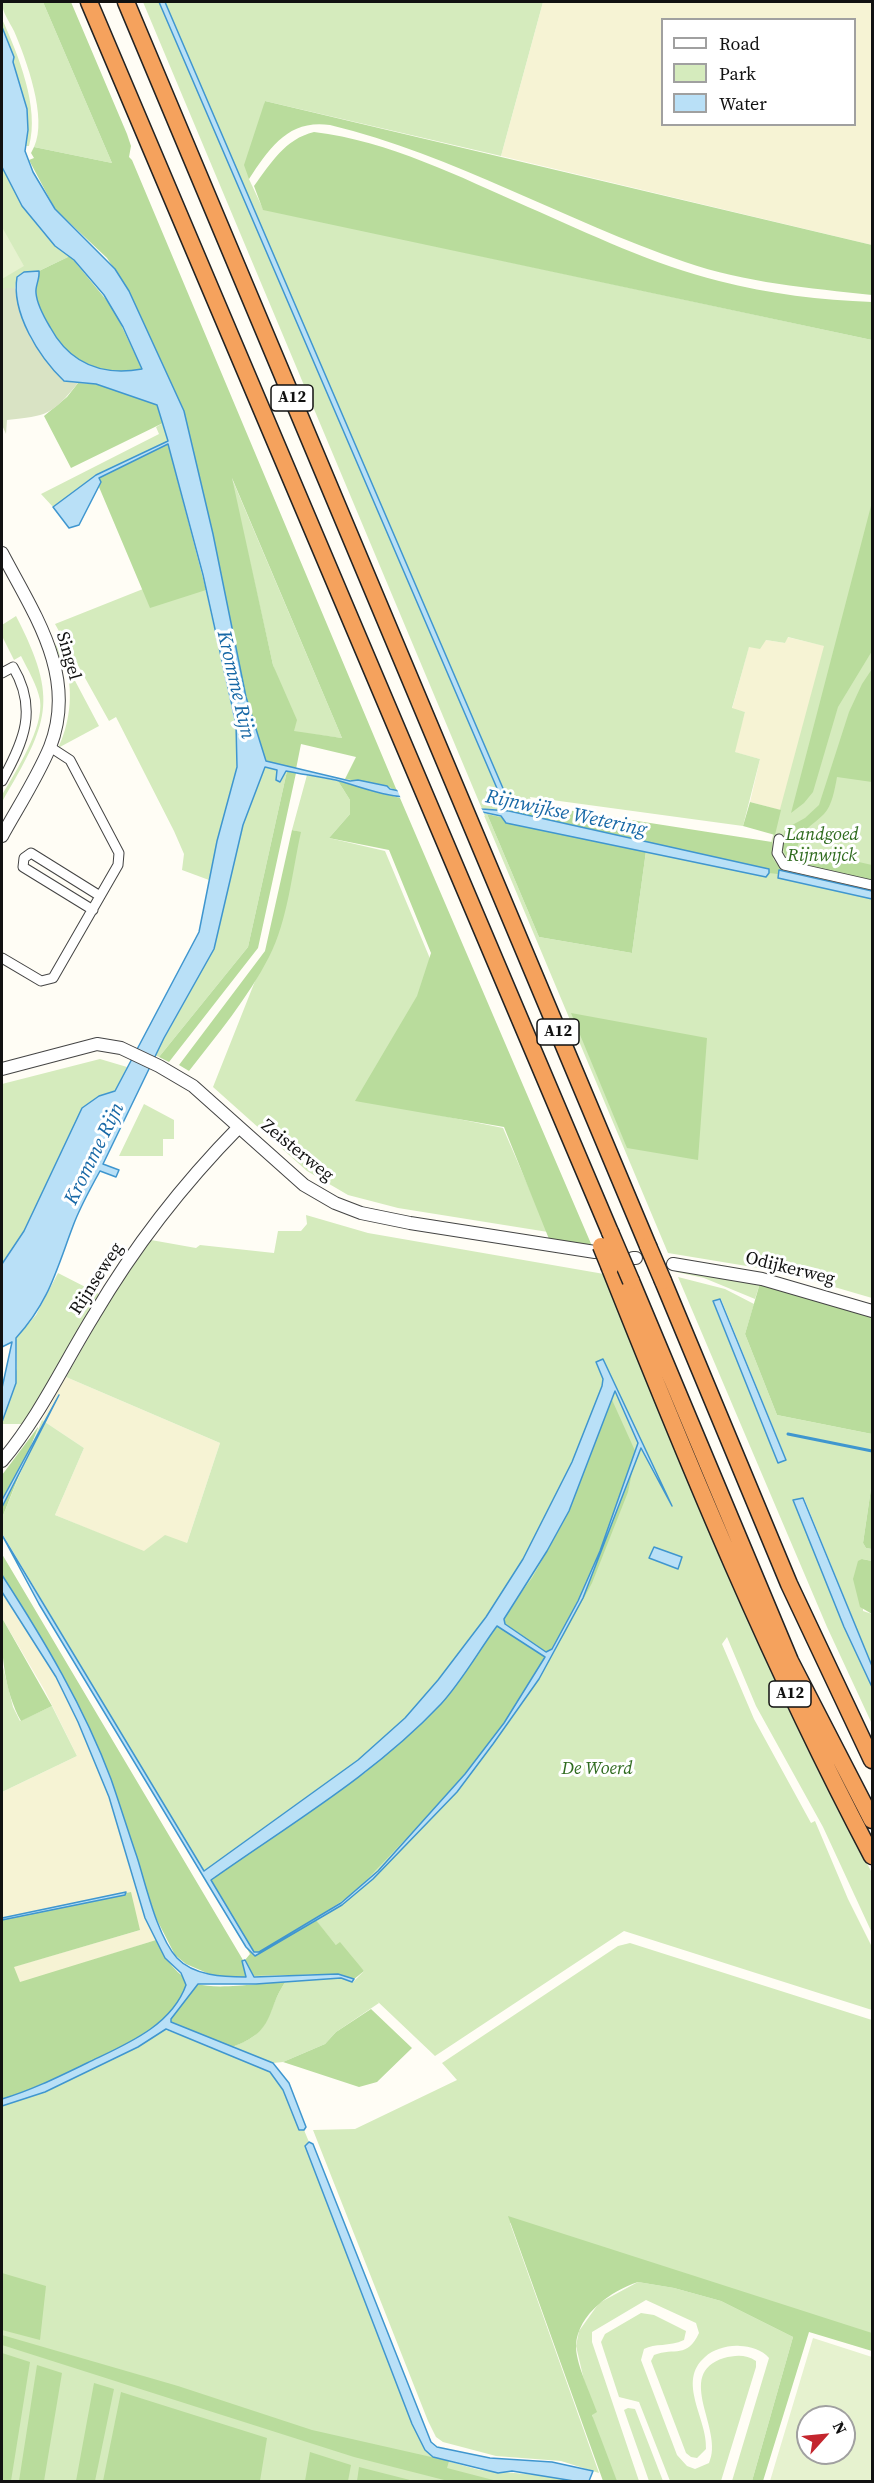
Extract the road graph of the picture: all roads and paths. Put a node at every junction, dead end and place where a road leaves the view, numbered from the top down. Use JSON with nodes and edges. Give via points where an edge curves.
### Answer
{"nodes":[{"id":1,"x":89,"y":2,"type":"edge"},
{"id":2,"x":126,"y":2,"type":"edge"},
{"id":3,"x":2,"y":553,"type":"edge"},
{"id":4,"x":2,"y":673,"type":"edge"},
{"id":5,"x":50,"y":747,"type":"junction"},
{"id":6,"x":2,"y":781,"type":"edge"},
{"id":7,"x":2,"y":836,"type":"edge"},
{"id":8,"x":779,"y":839,"type":"dead end"},
{"id":9,"x":873,"y":885,"type":"edge"},
{"id":10,"x":100,"y":896,"type":"junction"},
{"id":11,"x":93,"y":910,"type":"junction"},
{"id":12,"x":2,"y":958,"type":"edge"},
{"id":13,"x":2,"y":1069,"type":"edge"},
{"id":14,"x":239,"y":1127,"type":"junction"},
{"id":15,"x":602,"y":1243,"type":"junction"},
{"id":16,"x":673,"y":1264,"type":"dead end"},
{"id":17,"x":873,"y":1311,"type":"edge"},
{"id":18,"x":2,"y":1461,"type":"edge"},
{"id":19,"x":873,"y":1760,"type":"edge"},
{"id":20,"x":873,"y":1821,"type":"edge"},
{"id":21,"x":873,"y":1856,"type":"edge"}],
"edges":[{"from":1,"to":15,"type":"highway","number":"A12","via":[[597,1203]]},
{"from":2,"to":19,"type":"highway","number":"A12","bridge":true,"via":[[746,1483],[830,1675]]},
{"from":3,"to":5,"type":"street","name":"Singel","via":[[57,669],[60,707]]},
{"from":4,"to":6,"type":"street","via":[[13,667],[24,685],[27,724]]},
{"from":5,"to":7,"type":"street","name":"Singel"},
{"from":5,"to":10,"type":"street","via":[[70,760],[119,853],[118,865]]},
{"from":8,"to":9,"type":"street","via":[[777,853],[784,865]]},
{"from":10,"to":11,"type":"street"},
{"from":10,"to":11,"type":"street","via":[[31,854],[24,858],[23,867]]},
{"from":11,"to":12,"type":"street","via":[[53,978],[40,981]]},
{"from":13,"to":14,"type":"street","name":"Zeisterweg","via":[[97,1044],[128,1051],[193,1086]]},
{"from":14,"to":15,"type":"street","name":"Zeisterweg","via":[[304,1185],[361,1213],[410,1224]]},
{"from":14,"to":18,"type":"street","name":"Rijnseweg","via":[[191,1177],[118,1277],[38,1414]]},
{"from":15,"to":20,"type":"highway","number":"A12","bridge":true,"via":[[631,1281],[790,1660]]},
{"from":15,"to":21,"type":"highway","number":"A12","bridge":true,"via":[[715,1529],[812,1741]]},
{"from":16,"to":17,"type":"street","name":"Odijkerweg","via":[[762,1279]]}]}
